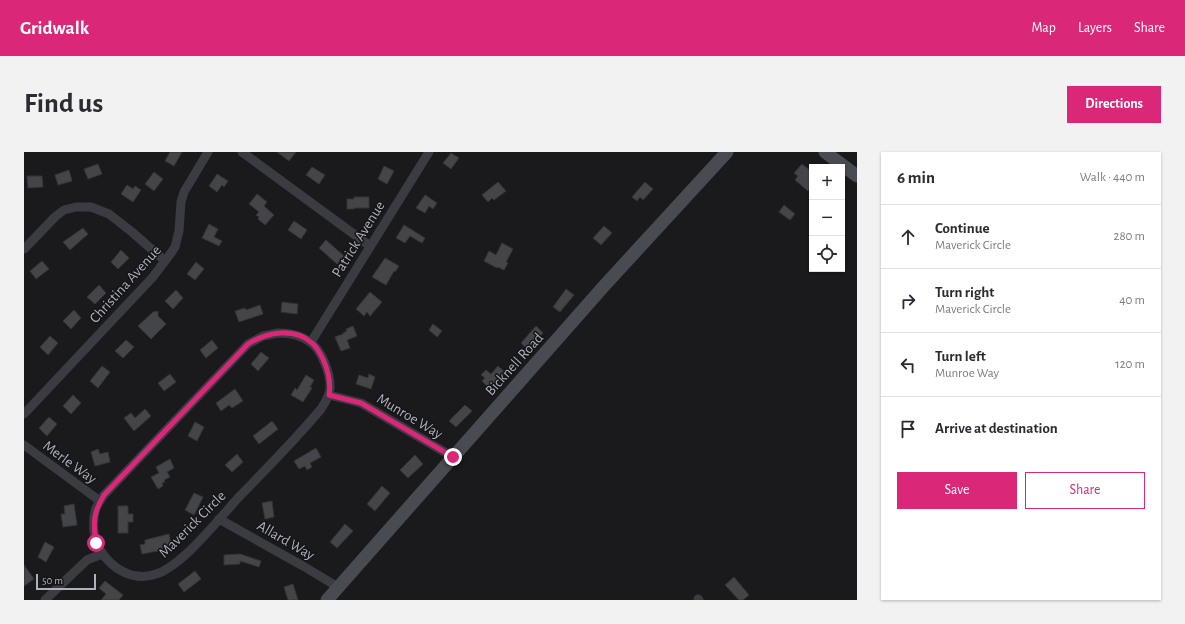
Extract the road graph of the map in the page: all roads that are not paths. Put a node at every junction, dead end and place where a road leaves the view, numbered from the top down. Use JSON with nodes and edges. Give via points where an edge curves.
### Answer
{"nodes":[{"id":1,"x":208,"y":152,"type":"edge"},
{"id":2,"x":242,"y":152,"type":"edge"},
{"id":3,"x":429,"y":152,"type":"edge"},
{"id":4,"x":727,"y":152,"type":"edge"},
{"id":5,"x":826,"y":152,"type":"edge"},
{"id":6,"x":857,"y":176,"type":"edge"},
{"id":7,"x":370,"y":246,"type":"junction"},
{"id":8,"x":24,"y":249,"type":"edge"},
{"id":9,"x":165,"y":261,"type":"junction"},
{"id":10,"x":311,"y":342,"type":"junction"},
{"id":11,"x":329,"y":395,"type":"junction"},
{"id":12,"x":24,"y":399,"type":"edge"},
{"id":13,"x":32,"y":406,"type":"junction"},
{"id":14,"x":24,"y":414,"type":"edge"},
{"id":15,"x":24,"y":445,"type":"edge"},
{"id":16,"x":453,"y":457,"type":"junction"},
{"id":17,"x":100,"y":501,"type":"junction"},
{"id":18,"x":219,"y":519,"type":"junction"},
{"id":19,"x":102,"y":554,"type":"junction"},
{"id":20,"x":338,"y":588,"type":"junction"},
{"id":21,"x":46,"y":600,"type":"edge"},
{"id":22,"x":327,"y":600,"type":"edge"}],
"edges":[{"from":1,"to":9,"type":"street","name":"Christina Avenue","via":[[184,192],[177,240]]},
{"from":2,"to":7,"type":"street"},
{"from":3,"to":7,"type":"street","name":"Patrick Avenue"},
{"from":4,"to":16,"type":"street","name":"Bicknell Road"},
{"from":5,"to":6,"type":"street"},
{"from":7,"to":10,"type":"street","name":"Patrick Avenue"},
{"from":8,"to":9,"type":"street","via":[[64,210],[91,207],[109,214]]},
{"from":9,"to":13,"type":"street","name":"Christina Avenue"},
{"from":10,"to":11,"type":"street","via":[[325,363]]},
{"from":10,"to":17,"type":"street","name":"Maverick Circle","via":[[294,335],[278,333],[263,336],[248,344],[115,482]]},
{"from":11,"to":16,"type":"street","name":"Munroe Way","via":[[361,403]]},
{"from":11,"to":18,"type":"street","name":"Maverick Circle","via":[[313,419]]},
{"from":12,"to":13,"type":"street"},
{"from":13,"to":14,"type":"street","name":"Christina Avenue"},
{"from":15,"to":17,"type":"street","name":"Merle Way"},
{"from":16,"to":20,"type":"street","name":"Bicknell Road"},
{"from":17,"to":19,"type":"street","name":"Maverick Circle","via":[[94,526],[96,543]]},
{"from":18,"to":19,"type":"street","name":"Maverick Circle","via":[[178,561],[158,574],[137,577],[122,572]]},
{"from":18,"to":20,"type":"street","name":"Allard Way"},
{"from":19,"to":21,"type":"street","via":[[87,560]]},
{"from":20,"to":22,"type":"street","name":"Bicknell Road"}]}
